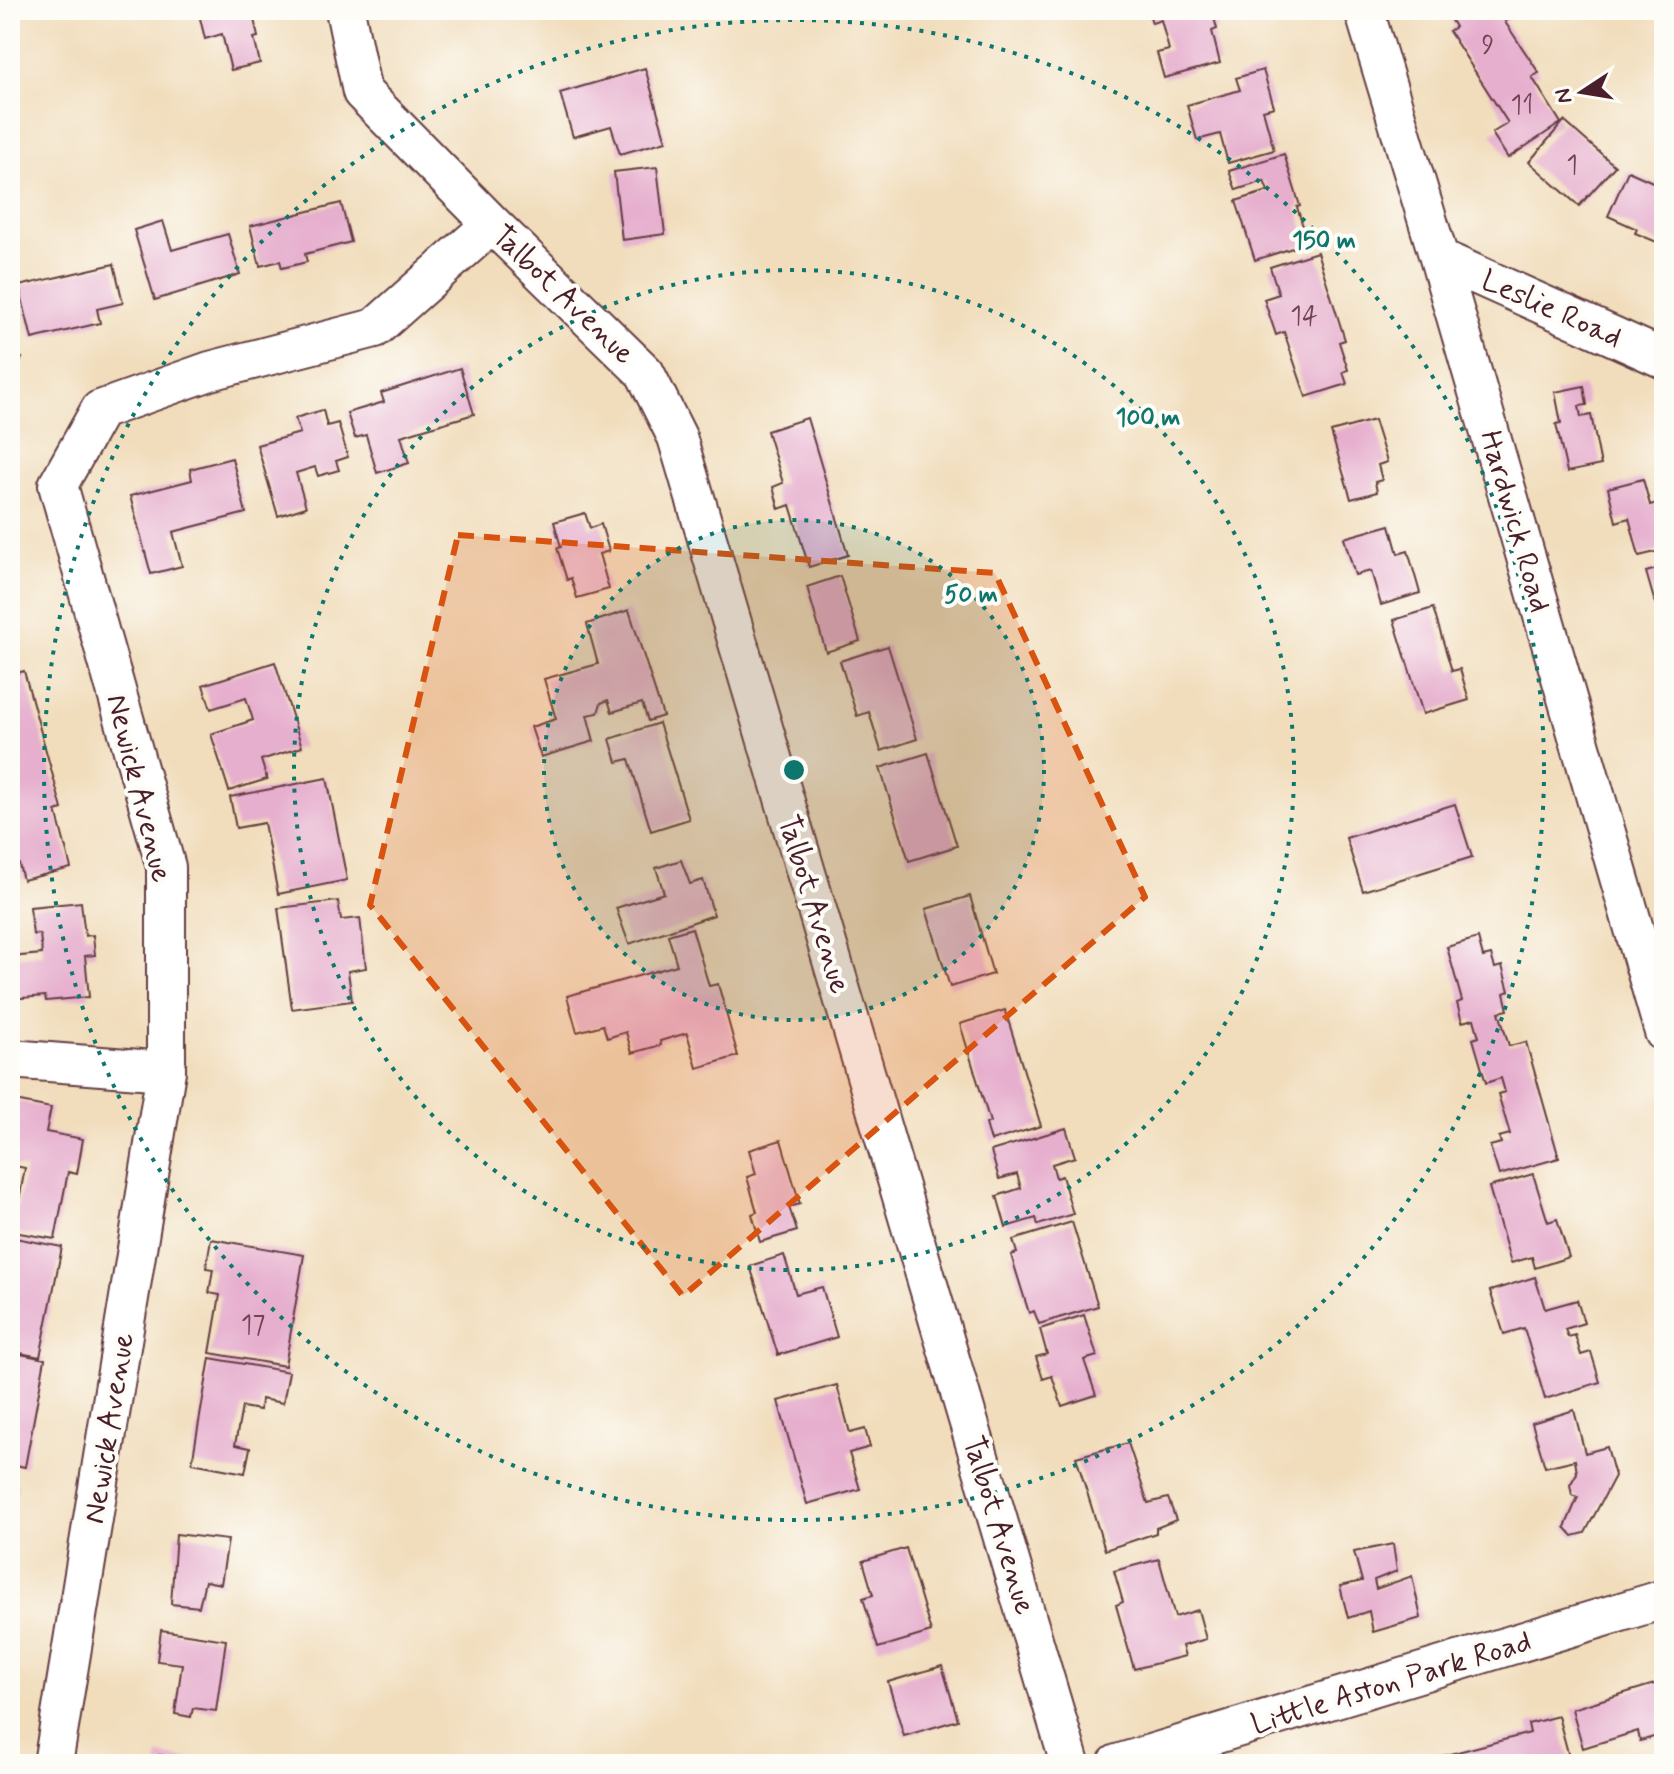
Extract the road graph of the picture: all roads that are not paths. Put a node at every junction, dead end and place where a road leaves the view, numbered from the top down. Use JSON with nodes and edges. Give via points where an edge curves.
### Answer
{"nodes":[{"id":1,"x":345,"y":10,"type":"edge"},
{"id":2,"x":1364,"y":10,"type":"edge"},
{"id":3,"x":492,"y":224,"type":"junction"},
{"id":4,"x":1439,"y":258,"type":"junction"},
{"id":5,"x":1664,"y":359,"type":"edge"},
{"id":6,"x":1664,"y":1032,"type":"edge"},
{"id":7,"x":10,"y":1059,"type":"edge"},
{"id":8,"x":166,"y":1071,"type":"junction"},
{"id":9,"x":1664,"y":1599,"type":"edge"},
{"id":10,"x":53,"y":1764,"type":"edge"},
{"id":11,"x":1070,"y":1764,"type":"edge"},
{"id":12,"x":1117,"y":1764,"type":"edge"}],
"edges":[{"from":1,"to":3,"type":"street","name":"Talbot Avenue","via":[[362,92]]},
{"from":2,"to":4,"type":"street","name":"Hardwick Road"},
{"from":3,"to":8,"type":"street","name":"Newick Avenue","via":[[375,328],[210,371],[100,410],[58,485],[166,867]]},
{"from":3,"to":11,"type":"street","name":"Talbot Avenue","via":[[645,373],[677,437]]},
{"from":4,"to":5,"type":"street","name":"Leslie Road"},
{"from":4,"to":6,"type":"street","name":"Hardwick Road"},
{"from":7,"to":8,"type":"street"},
{"from":8,"to":10,"type":"street","name":"Newick Avenue"},
{"from":9,"to":12,"type":"street","name":"Little Aston Park Road"}]}
